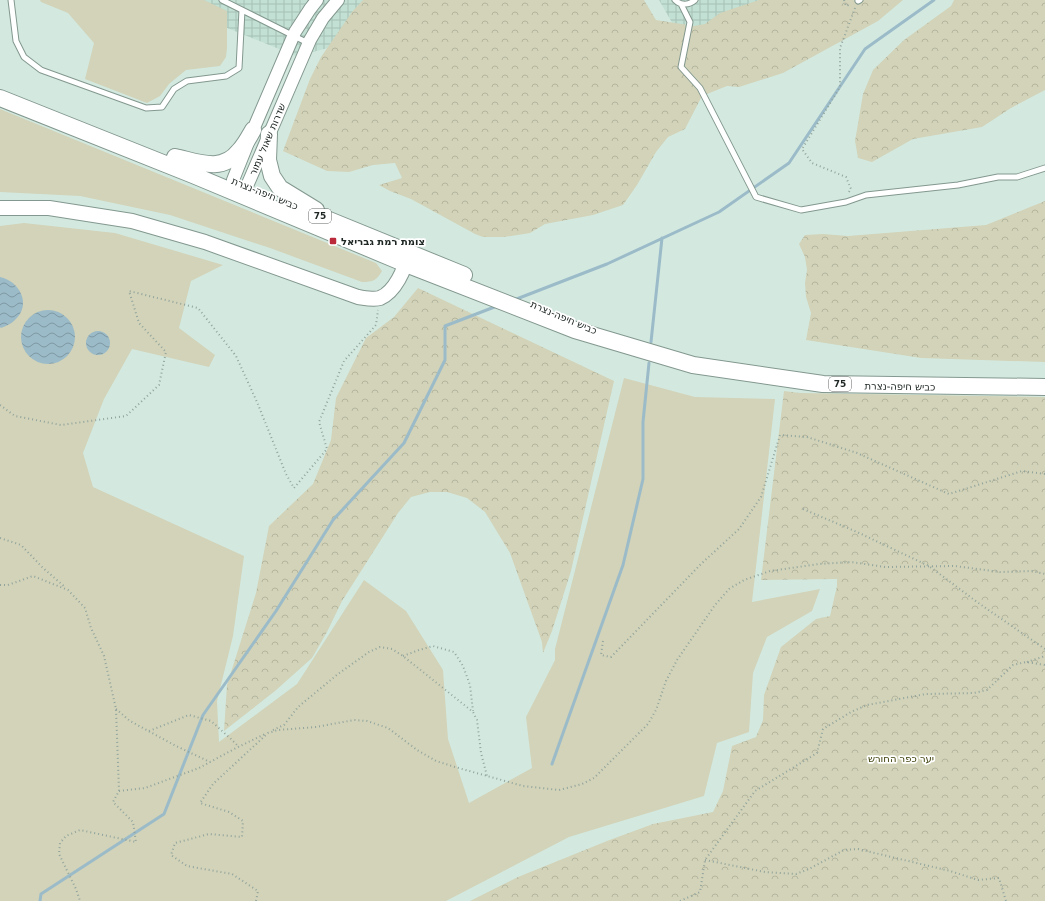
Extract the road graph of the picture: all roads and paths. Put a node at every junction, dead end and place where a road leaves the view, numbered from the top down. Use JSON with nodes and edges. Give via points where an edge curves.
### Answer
{"nodes":[{"id":1,"x":11,"y":0,"type":"edge"},
{"id":2,"x":222,"y":0,"type":"edge"},
{"id":3,"x":317,"y":0,"type":"edge"},
{"id":4,"x":338,"y":0,"type":"edge"},
{"id":5,"x":675,"y":0,"type":"edge"},
{"id":6,"x":695,"y":0,"type":"edge"},
{"id":7,"x":844,"y":0,"type":"edge"},
{"id":8,"x":859,"y":0,"type":"edge"},
{"id":9,"x":681,"y":4,"type":"junction"},
{"id":10,"x":242,"y":10,"type":"junction"},
{"id":11,"x":293,"y":36,"type":"junction"},
{"id":12,"x":308,"y":43,"type":"junction"},
{"id":13,"x":0,"y":88,"type":"edge"},
{"id":14,"x":0,"y":98,"type":"edge"},
{"id":15,"x":253,"y":130,"type":"junction"},
{"id":16,"x":269,"y":134,"type":"junction"},
{"id":17,"x":175,"y":157,"type":"junction"},
{"id":18,"x":1045,"y":168,"type":"edge"},
{"id":19,"x":239,"y":187,"type":"junction"},
{"id":20,"x":846,"y":202,"type":"junction"},
{"id":21,"x":0,"y":208,"type":"edge"},
{"id":22,"x":340,"y":224,"type":"junction"},
{"id":23,"x":408,"y":258,"type":"junction"},
{"id":24,"x":379,"y":299,"type":"junction"},
{"id":25,"x":1045,"y":387,"type":"edge"},
{"id":26,"x":0,"y":405,"type":"edge"},
{"id":27,"x":1045,"y":474,"type":"edge"},
{"id":28,"x":803,"y":509,"type":"dead end"},
{"id":29,"x":0,"y":538,"type":"edge"},
{"id":30,"x":929,"y":566,"type":"junction"},
{"id":31,"x":1045,"y":574,"type":"edge"},
{"id":32,"x":0,"y":584,"type":"edge"},
{"id":33,"x":68,"y":590,"type":"junction"},
{"id":34,"x":603,"y":641,"type":"dead end"},
{"id":35,"x":1045,"y":649,"type":"edge"},
{"id":36,"x":403,"y":656,"type":"junction"},
{"id":37,"x":1045,"y":656,"type":"edge"},
{"id":38,"x":1026,"y":662,"type":"junction"},
{"id":39,"x":1045,"y":665,"type":"edge"},
{"id":40,"x":116,"y":709,"type":"junction"},
{"id":41,"x":473,"y":712,"type":"junction"},
{"id":42,"x":149,"y":731,"type":"junction"},
{"id":43,"x":268,"y":733,"type":"junction"},
{"id":44,"x":239,"y":747,"type":"junction"},
{"id":45,"x":210,"y":762,"type":"junction"},
{"id":46,"x":488,"y":776,"type":"junction"},
{"id":47,"x":119,"y":791,"type":"junction"},
{"id":48,"x":705,"y":860,"type":"junction"},
{"id":49,"x":80,"y":901,"type":"edge"},
{"id":50,"x":256,"y":901,"type":"edge"},
{"id":51,"x":680,"y":901,"type":"edge"},
{"id":52,"x":1006,"y":901,"type":"edge"}],
"edges":[{"from":1,"to":10,"type":"lane","via":[[16,41],[24,57],[41,70],[146,108],[162,107],[174,89],[187,81],[226,76],[239,68]]},
{"from":2,"to":10,"type":"lane"},
{"from":3,"to":11,"type":"street","name":"שדרות שאול עמור"},
{"from":4,"to":12,"type":"street","name":"שדרות שאול עמור","via":[[323,18]]},
{"from":5,"to":9,"type":"lane"},
{"from":6,"to":9,"type":"lane","via":[[689,4]]},
{"from":7,"to":8,"type":"path","via":[[846,6]]},
{"from":8,"to":20,"type":"path","via":[[840,48],[840,87],[802,149],[812,163],[846,176],[851,189]]},
{"from":9,"to":20,"type":"lane","via":[[690,22],[681,67],[700,88],[756,197],[801,210]]},
{"from":10,"to":11,"type":"lane"},
{"from":11,"to":12,"type":"lane"},
{"from":11,"to":15,"type":"street","name":"שדרות שאול עמור"},
{"from":12,"to":16,"type":"street","name":"שדרות שאול עמור"},
{"from":13,"to":17,"type":"highway","name":"כביש חיפה-נצרת","number":"75"},
{"from":14,"to":19,"type":"highway","name":"כביש חיפה-נצרת","number":"75","via":[[136,152]]},
{"from":15,"to":17,"type":"highway","via":[[231,160],[212,165]]},
{"from":15,"to":19,"type":"street","name":"שדרות שאול עמור"},
{"from":16,"to":19,"type":"street","name":"שדרות שאול עמור"},
{"from":16,"to":22,"type":"highway","via":[[268,160],[272,176],[280,188]]},
{"from":17,"to":19,"type":"highway","name":"כביש חיפה-נצרת","number":"75"},
{"from":18,"to":20,"type":"lane","via":[[1017,177],[998,177],[958,185],[866,195]]},
{"from":19,"to":22,"type":"highway","name":"כביש חיפה-נצרת","number":"75"},
{"from":19,"to":23,"type":"highway","name":"כביש חיפה-נצרת","number":"75"},
{"from":21,"to":24,"type":"main road","via":[[49,208],[132,221],[205,242],[358,297]]},
{"from":22,"to":23,"type":"highway","name":"כביש חיפה-נצרת","number":"75"},
{"from":23,"to":24,"type":"main road","via":[[395,285]]},
{"from":23,"to":25,"type":"highway","name":"כביש חיפה-נצרת","number":"75","via":[[575,330],[693,365],[823,384]]},
{"from":24,"to":26,"type":"path","via":[[376,325],[344,360],[319,422],[327,449],[294,488],[236,356],[198,308],[129,291],[139,323],[166,352],[158,385],[126,416],[61,425],[15,416]]},
{"from":27,"to":34,"type":"path","via":[[1022,472],[949,494],[857,453],[807,437],[780,435],[760,497],[739,529],[611,657],[601,655]]},
{"from":28,"to":30,"type":"path"},
{"from":29,"to":33,"type":"path","via":[[21,545]]},
{"from":30,"to":31,"type":"path","via":[[955,566],[1000,572],[1032,571]]},
{"from":30,"to":35,"type":"path"},
{"from":30,"to":46,"type":"path","via":[[885,567],[851,562],[819,564],[770,571],[744,580],[729,589],[677,660],[648,724],[594,778],[559,790],[522,786]]},
{"from":32,"to":33,"type":"path","via":[[8,585],[33,576]]},
{"from":33,"to":40,"type":"path","via":[[85,608],[104,656]]},
{"from":36,"to":41,"type":"path"},
{"from":36,"to":41,"type":"path","via":[[433,646],[454,652],[470,685]]},
{"from":36,"to":43,"type":"path","via":[[392,649],[380,647],[369,652],[298,707],[284,725]]},
{"from":37,"to":38,"type":"path"},
{"from":38,"to":39,"type":"path"},
{"from":38,"to":48,"type":"path","via":[[1012,665],[987,690],[974,693],[926,694],[867,705],[823,729],[817,754],[755,791]]},
{"from":40,"to":42,"type":"path","via":[[130,721]]},
{"from":40,"to":47,"type":"path"},
{"from":41,"to":46,"type":"path","via":[[477,720],[481,753]]},
{"from":42,"to":44,"type":"path","via":[[189,715],[211,721]]},
{"from":42,"to":45,"type":"path"},
{"from":43,"to":44,"type":"path"},
{"from":43,"to":46,"type":"path","via":[[354,720],[367,721],[388,728],[436,761]]},
{"from":43,"to":50,"type":"path","via":[[214,784],[200,803],[228,812],[243,821],[242,837],[209,834],[175,843],[170,854],[187,866],[232,874],[258,891]]},
{"from":44,"to":45,"type":"path"},
{"from":45,"to":47,"type":"path","via":[[145,788]]},
{"from":47,"to":49,"type":"path","via":[[112,802],[134,822],[136,842],[80,830],[66,836],[60,843],[58,854]]},
{"from":48,"to":51,"type":"path","via":[[700,892]]},
{"from":48,"to":52,"type":"path","via":[[765,872],[796,874],[844,850],[858,849],[950,870],[978,880],[999,878]]}]}
